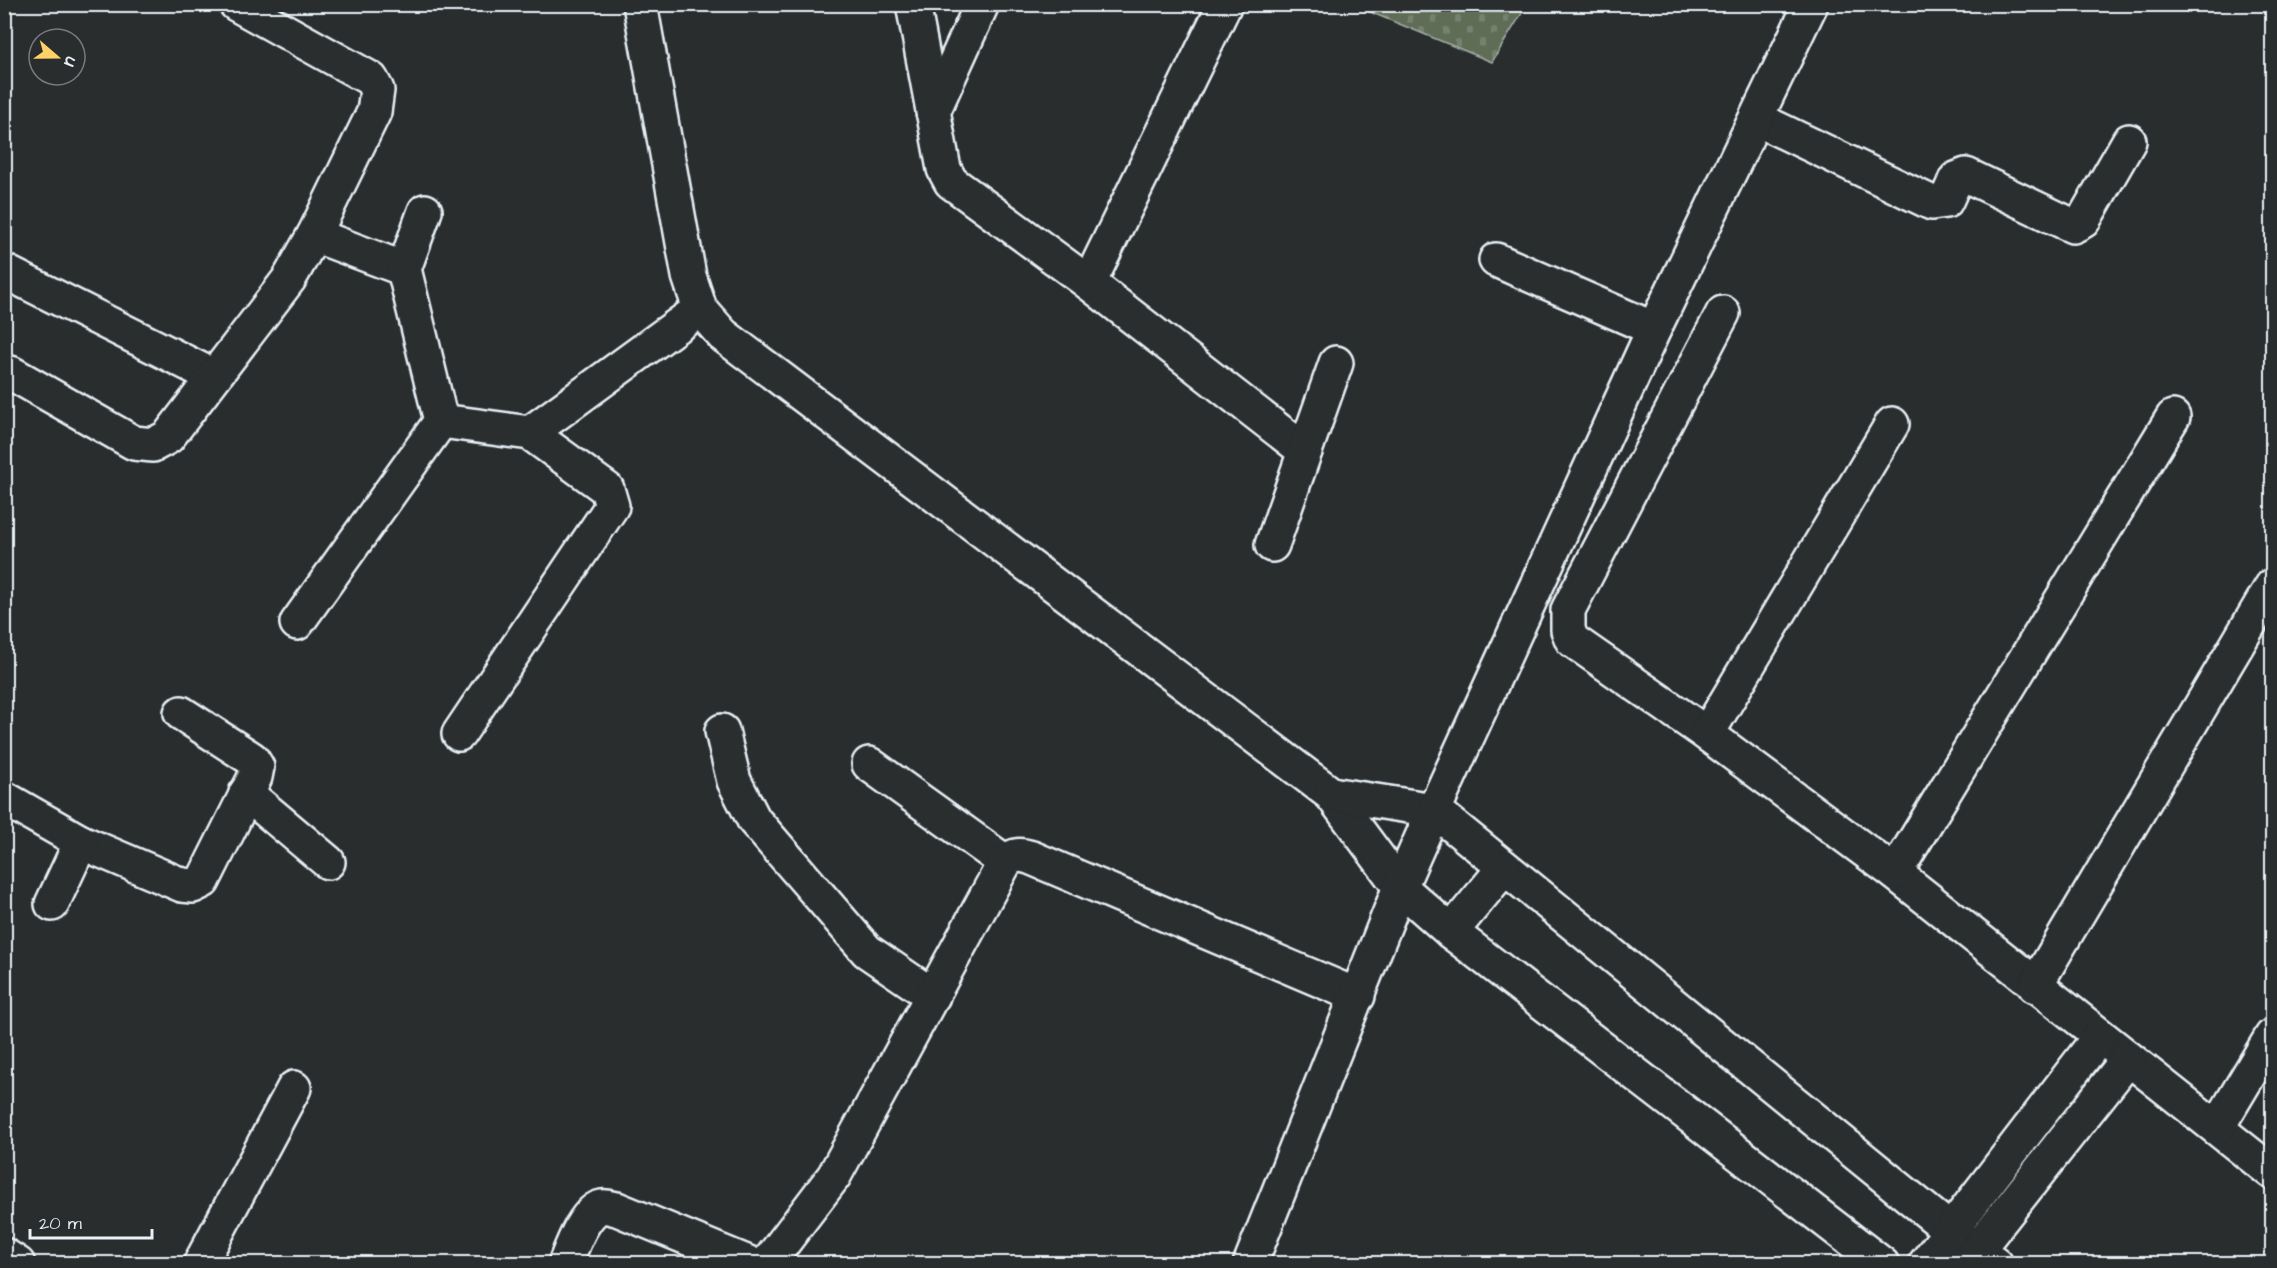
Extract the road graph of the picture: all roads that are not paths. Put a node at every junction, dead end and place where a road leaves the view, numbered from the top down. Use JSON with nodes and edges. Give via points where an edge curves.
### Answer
{"nodes":[{"id":1,"x":236,"y":4,"type":"edge"},
{"id":2,"x":640,"y":4,"type":"edge"},
{"id":3,"x":913,"y":4,"type":"edge"},
{"id":4,"x":982,"y":4,"type":"edge"},
{"id":5,"x":1226,"y":4,"type":"edge"},
{"id":6,"x":1811,"y":4,"type":"edge"},
{"id":7,"x":933,"y":112,"type":"junction"},
{"id":8,"x":1757,"y":119,"type":"junction"},
{"id":9,"x":2129,"y":141,"type":"dead end"},
{"id":10,"x":425,"y":212,"type":"dead end"},
{"id":11,"x":314,"y":235,"type":"junction"},
{"id":12,"x":1496,"y":260,"type":"dead end"},
{"id":13,"x":404,"y":269,"type":"junction"},
{"id":14,"x":4,"y":271,"type":"edge"},
{"id":15,"x":1089,"y":283,"type":"junction"},
{"id":16,"x":700,"y":309,"type":"junction"},
{"id":17,"x":1723,"y":313,"type":"dead end"},
{"id":18,"x":1654,"y":329,"type":"junction"},
{"id":19,"x":1336,"y":363,"type":"dead end"},
{"id":20,"x":11,"y":373,"type":"dead end"},
{"id":21,"x":213,"y":376,"type":"junction"},
{"id":22,"x":2173,"y":417,"type":"dead end"},
{"id":23,"x":441,"y":421,"type":"junction"},
{"id":24,"x":1892,"y":424,"type":"dead end"},
{"id":25,"x":530,"y":433,"type":"junction"},
{"id":26,"x":1305,"y":452,"type":"junction"},
{"id":27,"x":1272,"y":544,"type":"dead end"},
{"id":28,"x":2272,"y":586,"type":"edge"},
{"id":29,"x":297,"y":623,"type":"dead end"},
{"id":30,"x":181,"y":713,"type":"dead end"},
{"id":31,"x":722,"y":731,"type":"dead end"},
{"id":32,"x":459,"y":734,"type":"dead end"},
{"id":33,"x":1707,"y":734,"type":"junction"},
{"id":34,"x":869,"y":764,"type":"dead end"},
{"id":35,"x":246,"y":793,"type":"junction"},
{"id":36,"x":1331,"y":794,"type":"junction"},
{"id":37,"x":4,"y":798,"type":"edge"},
{"id":38,"x":1434,"y":810,"type":"junction"},
{"id":39,"x":81,"y":842,"type":"junction"},
{"id":40,"x":328,"y":862,"type":"dead end"},
{"id":41,"x":1005,"y":862,"type":"junction"},
{"id":42,"x":1504,"y":868,"type":"junction"},
{"id":43,"x":1895,"y":873,"type":"junction"},
{"id":44,"x":1400,"y":887,"type":"junction"},
{"id":45,"x":52,"y":904,"type":"dead end"},
{"id":46,"x":1452,"y":932,"type":"junction"},
{"id":47,"x":2036,"y":986,"type":"junction"},
{"id":48,"x":933,"y":996,"type":"junction"},
{"id":49,"x":1358,"y":996,"type":"junction"},
{"id":50,"x":2100,"y":1036,"type":"junction"},
{"id":51,"x":2272,"y":1036,"type":"edge"},
{"id":52,"x":2128,"y":1059,"type":"junction"},
{"id":53,"x":294,"y":1088,"type":"dead end"},
{"id":54,"x":2217,"y":1128,"type":"junction"},
{"id":55,"x":2272,"y":1172,"type":"edge"},
{"id":56,"x":1950,"y":1230,"type":"junction"},
{"id":57,"x":4,"y":1255,"type":"edge"},
{"id":58,"x":1980,"y":1259,"type":"edge"},
{"id":59,"x":18,"y":1263,"type":"edge"},
{"id":60,"x":200,"y":1263,"type":"edge"},
{"id":61,"x":565,"y":1263,"type":"edge"},
{"id":62,"x":752,"y":1263,"type":"edge"},
{"id":63,"x":767,"y":1263,"type":"edge"},
{"id":64,"x":1250,"y":1263,"type":"edge"},
{"id":65,"x":1882,"y":1263,"type":"edge"},
{"id":66,"x":1925,"y":1263,"type":"edge"}],
"edges":[{"from":1,"to":11,"type":"street","via":[[371,79],[377,90],[374,112]]},
{"from":2,"to":16,"type":"street","via":[[689,276]]},
{"from":3,"to":7,"type":"street"},
{"from":4,"to":7,"type":"street"},
{"from":5,"to":15,"type":"street"},
{"from":6,"to":8,"type":"street"},
{"from":7,"to":15,"type":"street","via":[[944,169],[951,182]]},
{"from":8,"to":9,"type":"street","via":[[1932,203],[1946,201],[1956,179],[1966,175],[2073,226],[2083,221]]},
{"from":8,"to":18,"type":"street"},
{"from":10,"to":13,"type":"street"},
{"from":11,"to":13,"type":"street"},
{"from":11,"to":21,"type":"street","via":[[289,279]]},
{"from":12,"to":18,"type":"street"},
{"from":13,"to":23,"type":"street"},
{"from":14,"to":21,"type":"street"},
{"from":15,"to":26,"type":"street"},
{"from":16,"to":25,"type":"street"},
{"from":16,"to":36,"type":"street","via":[[723,335],[754,360]]},
{"from":17,"to":33,"type":"street","via":[[1568,609],[1566,620],[1572,640]]},
{"from":18,"to":38,"type":"street"},
{"from":19,"to":26,"type":"street"},
{"from":20,"to":21,"type":"street","via":[[134,443],[153,446],[168,437]]},
{"from":22,"to":43,"type":"street"},
{"from":23,"to":25,"type":"street"},
{"from":23,"to":29,"type":"street"},
{"from":24,"to":33,"type":"street"},
{"from":25,"to":32,"type":"street","via":[[607,489],[612,506]]},
{"from":26,"to":27,"type":"street"},
{"from":28,"to":47,"type":"street"},
{"from":30,"to":35,"type":"street","via":[[252,759],[255,777]]},
{"from":31,"to":48,"type":"street","via":[[734,781],[754,819],[867,951]]},
{"from":33,"to":43,"type":"street"},
{"from":34,"to":41,"type":"street"},
{"from":35,"to":39,"type":"street","via":[[203,881],[193,886],[182,885]]},
{"from":35,"to":40,"type":"street"},
{"from":36,"to":38,"type":"street"},
{"from":36,"to":44,"type":"street"},
{"from":37,"to":39,"type":"street"},
{"from":38,"to":42,"type":"street"},
{"from":38,"to":44,"type":"street"},
{"from":39,"to":45,"type":"street"},
{"from":41,"to":48,"type":"street"},
{"from":41,"to":49,"type":"street","via":[[1012,856],[1032,858]]},
{"from":42,"to":46,"type":"street"},
{"from":42,"to":56,"type":"street"},
{"from":43,"to":47,"type":"street"},
{"from":44,"to":46,"type":"street"},
{"from":44,"to":49,"type":"street"},
{"from":46,"to":65,"type":"street"},
{"from":47,"to":50,"type":"street"},
{"from":48,"to":63,"type":"street","via":[[834,1176]]},
{"from":49,"to":64,"type":"street"},
{"from":50,"to":52,"type":"street"},
{"from":50,"to":56,"type":"street"},
{"from":51,"to":54,"type":"street"},
{"from":52,"to":54,"type":"street"},
{"from":52,"to":58,"type":"street"},
{"from":53,"to":60,"type":"street"},
{"from":54,"to":55,"type":"street"},
{"from":56,"to":58,"type":"street"},
{"from":56,"to":66,"type":"street"},
{"from":57,"to":59,"type":"street"},
{"from":61,"to":62,"type":"street","via":[[579,1230],[600,1207],[617,1209]]}]}
